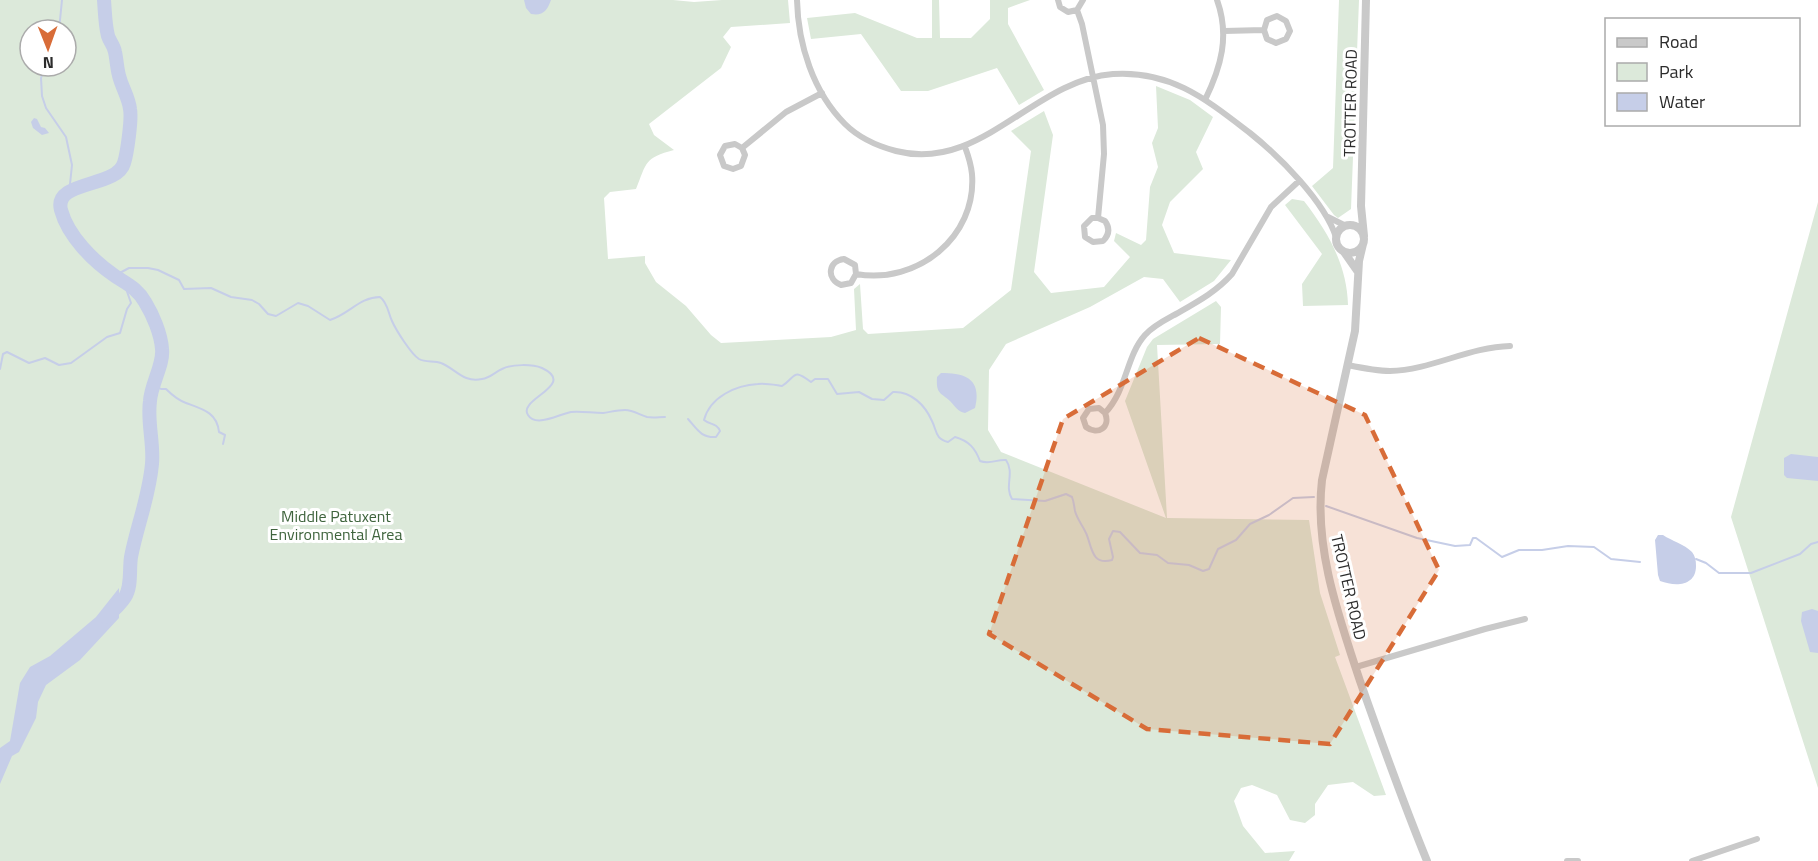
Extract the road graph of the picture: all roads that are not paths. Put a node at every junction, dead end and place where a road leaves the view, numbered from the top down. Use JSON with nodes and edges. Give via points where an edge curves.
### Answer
{"nodes":[{"id":1,"x":797,"y":0,"type":"edge"},
{"id":2,"x":1058,"y":0,"type":"edge"},
{"id":3,"x":1083,"y":0,"type":"edge"},
{"id":4,"x":1217,"y":0,"type":"edge"},
{"id":5,"x":1366,"y":0,"type":"edge"},
{"id":6,"x":1077,"y":10,"type":"junction"},
{"id":7,"x":1264,"y":30,"type":"junction"},
{"id":8,"x":1224,"y":31,"type":"junction"},
{"id":9,"x":1093,"y":77,"type":"junction"},
{"id":10,"x":822,"y":93,"type":"junction"},
{"id":11,"x":1206,"y":100,"type":"junction"},
{"id":12,"x":965,"y":147,"type":"junction"},
{"id":13,"x":742,"y":148,"type":"junction"},
{"id":14,"x":1299,"y":181,"type":"junction"},
{"id":15,"x":1361,"y":207,"type":"junction"},
{"id":16,"x":1325,"y":215,"type":"junction"},
{"id":17,"x":1098,"y":218,"type":"junction"},
{"id":18,"x":1346,"y":225,"type":"junction"},
{"id":19,"x":1336,"y":237,"type":"junction"},
{"id":20,"x":1363,"y":240,"type":"junction"},
{"id":21,"x":1344,"y":252,"type":"junction"},
{"id":22,"x":1359,"y":273,"type":"junction"},
{"id":23,"x":856,"y":274,"type":"junction"},
{"id":24,"x":1510,"y":346,"type":"dead end"},
{"id":25,"x":1348,"y":365,"type":"junction"},
{"id":26,"x":1106,"y":413,"type":"junction"},
{"id":27,"x":1525,"y":619,"type":"dead end"},
{"id":28,"x":1356,"y":667,"type":"junction"},
{"id":29,"x":1757,"y":839,"type":"dead end"},
{"id":30,"x":1427,"y":861,"type":"edge"},
{"id":31,"x":1567,"y":861,"type":"edge"},
{"id":32,"x":1578,"y":861,"type":"edge"},
{"id":33,"x":1692,"y":861,"type":"edge"}],
"edges":[{"from":1,"to":10,"type":"street","via":[[803,47]]},
{"from":2,"to":6,"type":"street","via":[[1064,10]]},
{"from":3,"to":6,"type":"street"},
{"from":4,"to":8,"type":"street"},
{"from":5,"to":15,"type":"street","name":"TROTTER ROAD"},
{"from":6,"to":9,"type":"street"},
{"from":7,"to":7,"type":"street","via":[[1267,39],[1276,43],[1286,39],[1290,31],[1286,21],[1277,16],[1267,21]]},
{"from":7,"to":8,"type":"street"},
{"from":8,"to":11,"type":"street","via":[[1221,63]]},
{"from":9,"to":11,"type":"street","via":[[1149,76],[1178,84]]},
{"from":9,"to":12,"type":"street","via":[[1064,89]]},
{"from":9,"to":17,"type":"street","via":[[1103,125]]},
{"from":10,"to":12,"type":"street","via":[[850,129],[887,149],[929,154]]},
{"from":10,"to":13,"type":"street","via":[[786,112]]},
{"from":11,"to":14,"type":"street","via":[[1259,141]]},
{"from":12,"to":23,"type":"street","via":[[972,173],[970,202],[966,217],[949,243],[915,268],[888,275]]},
{"from":13,"to":13,"type":"street","via":[[735,144],[725,146],[720,154],[722,164],[733,169],[741,166],[745,155]]},
{"from":14,"to":16,"type":"street"},
{"from":14,"to":26,"type":"street","via":[[1271,207],[1224,283],[1155,326],[1142,339],[1117,400]]},
{"from":15,"to":18,"type":"street","via":[[1355,219]]},
{"from":15,"to":20,"type":"street","name":"TROTTER ROAD"},
{"from":16,"to":18,"type":"street"},
{"from":16,"to":19,"type":"street"},
{"from":17,"to":17,"type":"street","via":[[1107,224],[1108,235],[1103,241],[1093,242],[1085,237],[1084,226]]},
{"from":18,"to":19,"type":"street"},
{"from":18,"to":20,"type":"street","via":[[1358,227]]},
{"from":19,"to":21,"type":"street"},
{"from":20,"to":21,"type":"street","via":[[1357,251]]},
{"from":20,"to":22,"type":"street","name":"TROTTER ROAD"},
{"from":21,"to":22,"type":"street"},
{"from":22,"to":25,"type":"street","name":"TROTTER ROAD"},
{"from":23,"to":23,"type":"street","via":[[851,283],[841,285],[830,273],[832,264],[844,259],[855,265]]},
{"from":24,"to":25,"type":"street","via":[[1490,346],[1402,370]]},
{"from":25,"to":28,"type":"street","name":"TROTTER ROAD","via":[[1326,458],[1320,516],[1329,577]]},
{"from":26,"to":26,"type":"street","via":[[1103,429],[1093,432],[1086,428],[1083,418],[1089,409],[1099,408]]},
{"from":27,"to":28,"type":"street"},
{"from":28,"to":30,"type":"street","name":"TROTTER ROAD"},
{"from":29,"to":33,"type":"street"},
{"from":31,"to":32,"type":"street"}]}
